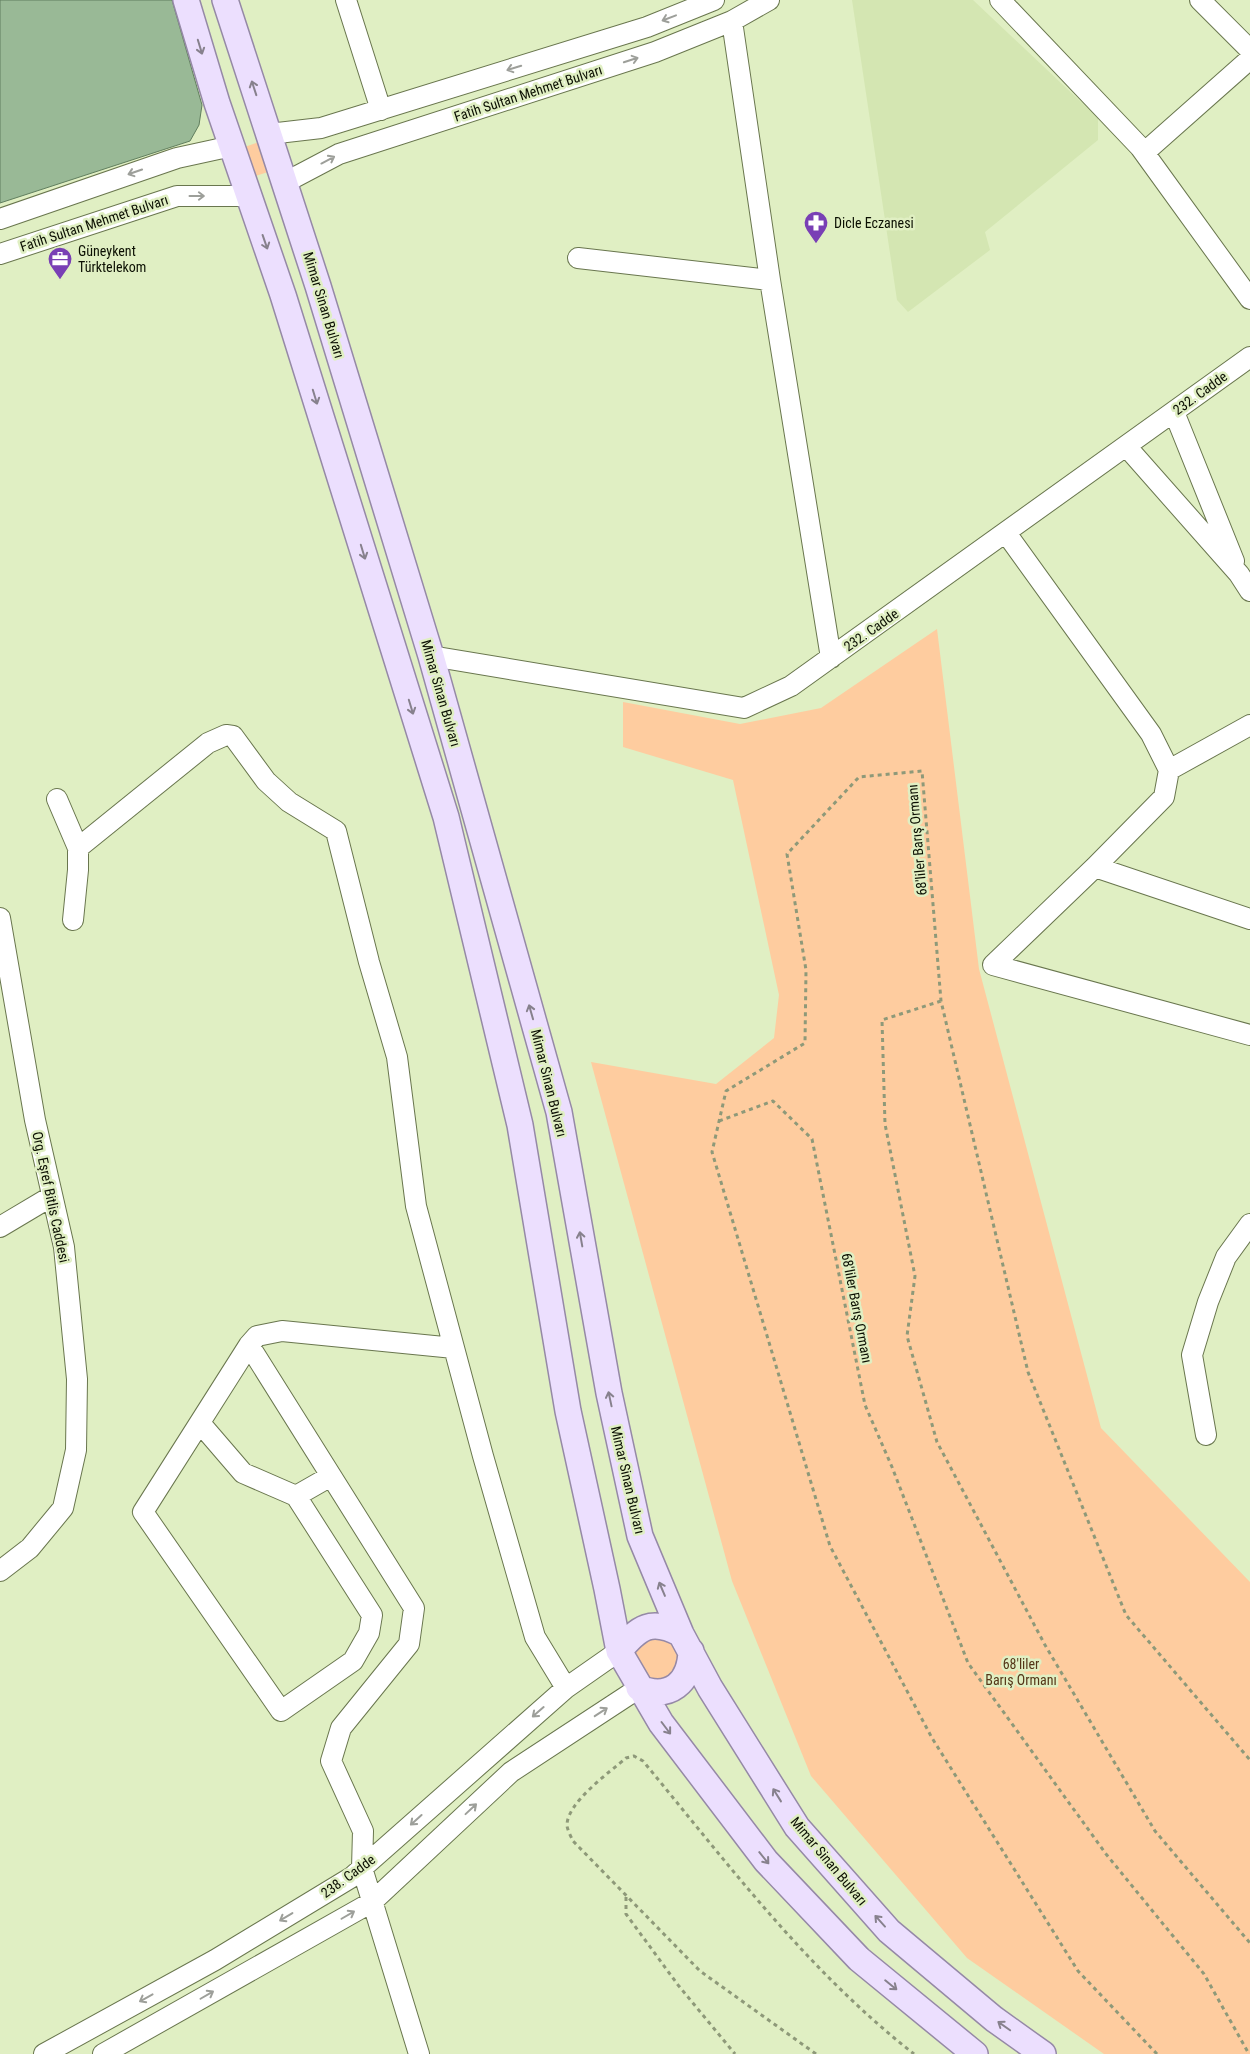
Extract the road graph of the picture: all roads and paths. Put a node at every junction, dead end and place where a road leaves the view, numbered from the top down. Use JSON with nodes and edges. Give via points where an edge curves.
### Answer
{"nodes":[{"id":1,"x":186,"y":0,"type":"edge"},
{"id":2,"x":225,"y":0,"type":"edge"},
{"id":3,"x":346,"y":0,"type":"edge"},
{"id":4,"x":714,"y":0,"type":"edge"},
{"id":5,"x":769,"y":0,"type":"edge"},
{"id":6,"x":1000,"y":0,"type":"edge"},
{"id":7,"x":1200,"y":0,"type":"edge"},
{"id":8,"x":732,"y":21,"type":"junction"},
{"id":9,"x":1249,"y":48,"type":"edge"},
{"id":10,"x":381,"y":110,"type":"junction"},
{"id":11,"x":269,"y":134,"type":"junction"},
{"id":12,"x":232,"y":146,"type":"junction"},
{"id":13,"x":1144,"y":152,"type":"junction"},
{"id":14,"x":284,"y":183,"type":"junction"},
{"id":15,"x":249,"y":196,"type":"junction"},
{"id":16,"x":0,"y":219,"type":"edge"},
{"id":17,"x":0,"y":254,"type":"edge"},
{"id":18,"x":578,"y":258,"type":"dead end"},
{"id":19,"x":770,"y":280,"type":"junction"},
{"id":20,"x":1250,"y":300,"type":"edge"},
{"id":21,"x":1250,"y":358,"type":"edge"},
{"id":22,"x":1174,"y":412,"type":"junction"},
{"id":23,"x":1126,"y":446,"type":"junction"},
{"id":24,"x":1006,"y":533,"type":"junction"},
{"id":25,"x":1245,"y":582,"type":"edge"},
{"id":26,"x":431,"y":656,"type":"junction"},
{"id":27,"x":831,"y":658,"type":"junction"},
{"id":28,"x":1250,"y":725,"type":"edge"},
{"id":29,"x":1169,"y":770,"type":"junction"},
{"id":30,"x":56,"y":799,"type":"dead end"},
{"id":31,"x":78,"y":848,"type":"junction"},
{"id":32,"x":1096,"y":867,"type":"junction"},
{"id":33,"x":0,"y":918,"type":"edge"},
{"id":34,"x":1250,"y":919,"type":"edge"},
{"id":35,"x":73,"y":920,"type":"dead end"},
{"id":36,"x":941,"y":1001,"type":"junction"},
{"id":37,"x":1250,"y":1035,"type":"edge"},
{"id":38,"x":719,"y":1121,"type":"junction"},
{"id":39,"x":52,"y":1196,"type":"junction"},
{"id":40,"x":1250,"y":1224,"type":"edge"},
{"id":41,"x":0,"y":1227,"type":"edge"},
{"id":42,"x":249,"y":1345,"type":"junction"},
{"id":43,"x":454,"y":1348,"type":"junction"},
{"id":44,"x":200,"y":1422,"type":"junction"},
{"id":45,"x":1206,"y":1435,"type":"dead end"},
{"id":46,"x":331,"y":1476,"type":"junction"},
{"id":47,"x":296,"y":1496,"type":"junction"},
{"id":48,"x":0,"y":1571,"type":"edge"},
{"id":49,"x":686,"y":1642,"type":"junction"},
{"id":50,"x":619,"y":1651,"type":"junction"},
{"id":51,"x":566,"y":1688,"type":"junction"},
{"id":52,"x":639,"y":1688,"type":"junction"},
{"id":53,"x":1250,"y":1760,"type":"edge"},
{"id":54,"x":362,"y":1868,"type":"junction"},
{"id":55,"x":626,"y":1896,"type":"junction"},
{"id":56,"x":372,"y":1902,"type":"junction"},
{"id":57,"x":1250,"y":1943,"type":"edge"},
{"id":58,"x":44,"y":2054,"type":"edge"},
{"id":59,"x":103,"y":2054,"type":"edge"},
{"id":60,"x":419,"y":2054,"type":"edge"},
{"id":61,"x":735,"y":2054,"type":"edge"},
{"id":62,"x":816,"y":2054,"type":"edge"},
{"id":63,"x":914,"y":2054,"type":"edge"},
{"id":64,"x":975,"y":2054,"type":"edge"},
{"id":65,"x":1043,"y":2054,"type":"edge"},
{"id":66,"x":1156,"y":2054,"type":"edge"},
{"id":67,"x":1249,"y":2054,"type":"edge"}],
"edges":[{"from":1,"to":12,"type":"main road","one_way":true},
{"from":11,"to":2,"type":"main road","name":"Mimar Sinan Bulvarı","one_way":true},
{"from":3,"to":10,"type":"street"},
{"from":4,"to":10,"type":"street","name":"Fatih Sultan Mehmet Bulvarı","one_way":true,"via":[[647,27]]},
{"from":5,"to":8,"type":"street","name":"Fatih Sultan Mehmet Bulvarı"},
{"from":6,"to":13,"type":"street"},
{"from":7,"to":9,"type":"street"},
{"from":14,"to":8,"type":"street","name":"Fatih Sultan Mehmet Bulvarı","one_way":true,"via":[[339,154],[655,52]]},
{"from":8,"to":19,"type":"street"},
{"from":9,"to":13,"type":"street"},
{"from":10,"to":11,"type":"street","name":"Fatih Sultan Mehmet Bulvarı","via":[[321,128]]},
{"from":11,"to":12,"type":"main road","via":[[248,134]]},
{"from":11,"to":14,"type":"main road","name":"Mimar Sinan Bulvarı"},
{"from":12,"to":15,"type":"main road"},
{"from":12,"to":16,"type":"street","one_way":true,"via":[[178,158]]},
{"from":13,"to":20,"type":"street"},
{"from":14,"to":15,"type":"main road","via":[[268,194]]},
{"from":14,"to":26,"type":"main road","name":"Mimar Sinan Bulvarı"},
{"from":17,"to":15,"type":"street","name":"Fatih Sultan Mehmet Bulvarı","one_way":true,"via":[[177,196]]},
{"from":15,"to":50,"type":"main road","one_way":true,"via":[[446,817],[520,1124],[568,1411]]},
{"from":18,"to":19,"type":"street"},
{"from":19,"to":27,"type":"street"},
{"from":21,"to":22,"type":"street","name":"232. Cadde"},
{"from":22,"to":23,"type":"street","name":"232. Cadde"},
{"from":22,"to":25,"type":"street"},
{"from":23,"to":24,"type":"street","name":"232. Cadde"},
{"from":23,"to":25,"type":"street"},
{"from":24,"to":27,"type":"street","name":"232. Cadde"},
{"from":24,"to":29,"type":"street","via":[[1151,734]]},
{"from":26,"to":27,"type":"street","name":"232. Cadde","via":[[744,708],[791,686]]},
{"from":49,"to":26,"type":"main road","name":"Mimar Sinan Bulvarı","one_way":true,"via":[[640,1536],[609,1393],[559,1112]]},
{"from":28,"to":29,"type":"street"},
{"from":29,"to":32,"type":"street","via":[[1164,797]]},
{"from":30,"to":31,"type":"street"},
{"from":31,"to":35,"type":"street"},
{"from":31,"to":43,"type":"street","via":[[208,743],[226,735],[233,736],[266,781],[289,802],[336,831],[397,1057],[416,1206]]},
{"from":32,"to":34,"type":"street"},
{"from":32,"to":37,"type":"street","via":[[993,965]]},
{"from":33,"to":39,"type":"street","name":"Org. Eşref Bitlis Caddesi","via":[[35,1120]]},
{"from":36,"to":38,"type":"path","name":"68'liler Barış Ormanı","via":[[922,771],[859,777],[787,854],[806,970],[806,1043],[726,1091]]},
{"from":36,"to":53,"type":"path","name":"68'liler Barış Ormanı","via":[[1028,1372],[1126,1615]]},
{"from":36,"to":57,"type":"path","via":[[882,1020],[885,1124],[915,1276],[907,1336],[937,1442],[1045,1645],[1154,1831]]},
{"from":38,"to":66,"type":"path","name":"68'liler Barış Ormanı","via":[[712,1152],[830,1546],[932,1738],[1078,1971]]},
{"from":38,"to":67,"type":"path","name":"68'liler Barış Ormanı","via":[[773,1101],[812,1139],[865,1405],[968,1663],[1106,1854],[1204,1974]]},
{"from":39,"to":41,"type":"street"},
{"from":39,"to":48,"type":"street","name":"Org. Eşref Bitlis Caddesi","via":[[64,1247],[77,1379],[76,1450],[63,1508],[30,1548]]},
{"from":40,"to":45,"type":"street","via":[[1226,1257],[1192,1355]]},
{"from":42,"to":43,"type":"street","via":[[258,1336],[282,1331]]},
{"from":42,"to":44,"type":"street"},
{"from":42,"to":46,"type":"street"},
{"from":43,"to":51,"type":"street","via":[[535,1637]]},
{"from":44,"to":47,"type":"street","via":[[243,1474]]},
{"from":44,"to":47,"type":"street","via":[[143,1512],[281,1711],[352,1661],[369,1633],[372,1615]]},
{"from":46,"to":47,"type":"street"},
{"from":46,"to":54,"type":"street","via":[[414,1608],[409,1644],[341,1728],[331,1760],[363,1831]]},
{"from":49,"to":50,"type":"main road","via":[[661,1625],[651,1626],[633,1634]]},
{"from":49,"to":52,"type":"main road","via":[[687,1674],[676,1686],[661,1692]]},
{"from":65,"to":49,"type":"main road","name":"Mimar Sinan Bulvarı","one_way":true,"via":[[994,2019],[889,1931],[797,1827],[710,1688]]},
{"from":50,"to":51,"type":"street","name":"238. Cadde"},
{"from":50,"to":52,"type":"main road"},
{"from":51,"to":54,"type":"street","name":"238. Cadde","one_way":true},
{"from":56,"to":52,"type":"street","one_way":true,"via":[[511,1772]]},
{"from":52,"to":64,"type":"main road","one_way":true,"via":[[661,1723],[766,1861],[859,1959]]},
{"from":54,"to":56,"type":"street"},
{"from":54,"to":58,"type":"street","name":"238. Cadde","one_way":true,"via":[[215,1960]]},
{"from":55,"to":61,"type":"path","via":[[626,1914],[678,1986]]},
{"from":55,"to":62,"type":"path","via":[[700,1971]]},
{"from":55,"to":63,"type":"path","via":[[573,1841],[567,1826],[570,1812],[581,1799],[626,1758],[634,1756],[642,1761],[787,1936],[838,1988]]},
{"from":59,"to":56,"type":"street","one_way":true},
{"from":56,"to":60,"type":"street"}]}
